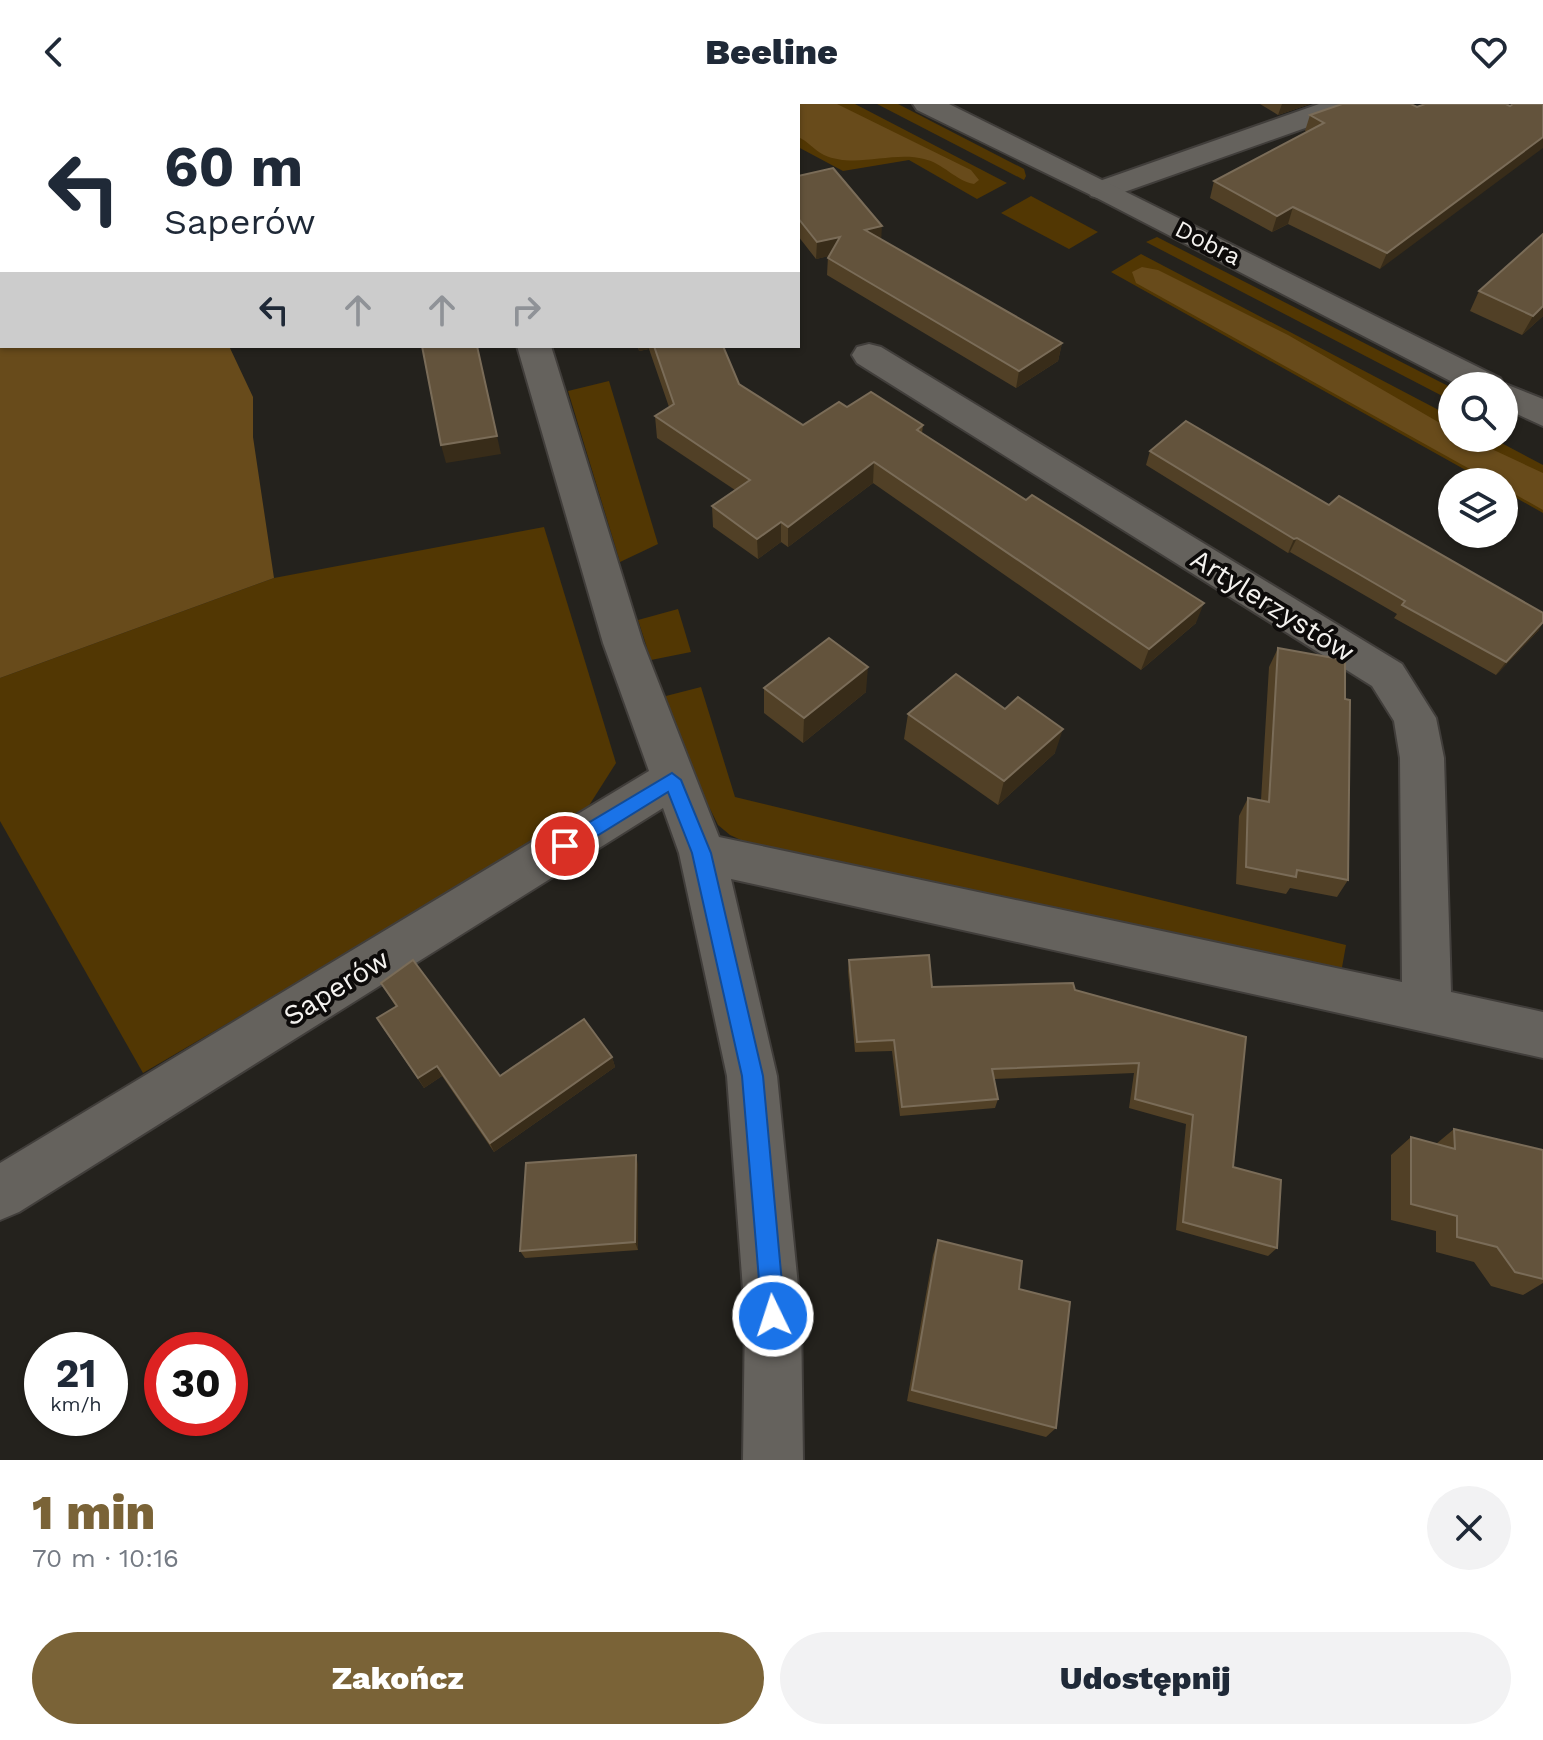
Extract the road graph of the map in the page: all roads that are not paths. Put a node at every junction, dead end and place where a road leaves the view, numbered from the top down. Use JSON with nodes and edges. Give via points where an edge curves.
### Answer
{"nodes":[{"id":1,"x":927,"y":104,"type":"edge"},
{"id":2,"x":1346,"y":104,"type":"edge"},
{"id":3,"x":1102,"y":190,"type":"junction"},
{"id":4,"x":535,"y":348,"type":"edge"},
{"id":5,"x":869,"y":355,"type":"dead end"},
{"id":6,"x":1460,"y":372,"type":"edge"},
{"id":7,"x":1518,"y":401,"type":"edge"},
{"id":8,"x":1543,"y":414,"type":"edge"},
{"id":9,"x":672,"y":780,"type":"junction"},
{"id":10,"x":702,"y":853,"type":"junction"},
{"id":11,"x":1427,"y":1008,"type":"junction"},
{"id":12,"x":1543,"y":1035,"type":"edge"},
{"id":13,"x":0,"y":1193,"type":"edge"},
{"id":14,"x":773,"y":1460,"type":"edge"}],
"edges":[{"from":1,"to":3,"type":"street","name":"Dobra"},
{"from":2,"to":3,"type":"street"},
{"from":3,"to":6,"type":"street","name":"Dobra"},
{"from":4,"to":9,"type":"street","via":[[623,643]]},
{"from":5,"to":11,"type":"street","name":"Artylerzystów","via":[[1387,675],[1415,718],[1422,758]]},
{"from":7,"to":8,"type":"street"},
{"from":9,"to":10,"type":"street"},
{"from":9,"to":13,"type":"street","name":"Saperów"},
{"from":10,"to":11,"type":"street"},
{"from":10,"to":14,"type":"street","via":[[752,1076],[773,1316]]},
{"from":11,"to":12,"type":"street"}]}
